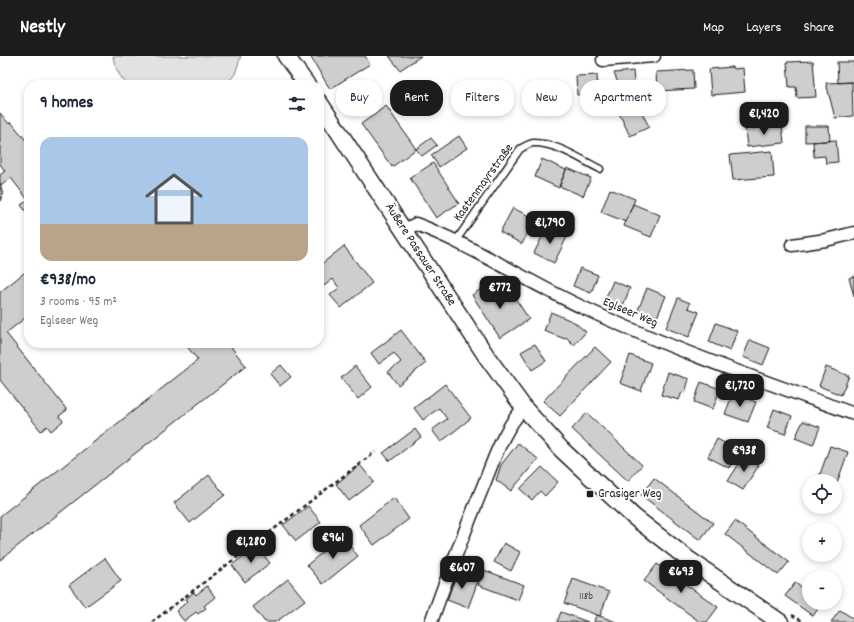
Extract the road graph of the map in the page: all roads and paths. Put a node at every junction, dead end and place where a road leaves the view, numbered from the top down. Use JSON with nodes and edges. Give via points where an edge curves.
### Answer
{"nodes":[{"id":1,"x":286,"y":56,"type":"edge"},
{"id":2,"x":654,"y":56,"type":"edge"},
{"id":3,"x":603,"y":60,"type":"dead end"},
{"id":4,"x":303,"y":80,"type":"edge"},
{"id":5,"x":324,"y":110,"type":"edge"},
{"id":6,"x":600,"y":169,"type":"dead end"},
{"id":7,"x":404,"y":230,"type":"junction"},
{"id":8,"x":854,"y":233,"type":"edge"},
{"id":9,"x":455,"y":242,"type":"junction"},
{"id":10,"x":792,"y":245,"type":"dead end"},
{"id":11,"x":524,"y":408,"type":"junction"},
{"id":12,"x":854,"y":414,"type":"edge"},
{"id":13,"x":375,"y":452,"type":"dead end"},
{"id":14,"x":786,"y":618,"type":"edge"},
{"id":15,"x":152,"y":622,"type":"edge"},
{"id":16,"x":431,"y":622,"type":"edge"},
{"id":17,"x":804,"y":622,"type":"edge"}],
"edges":[{"from":1,"to":4,"type":"main road"},
{"from":2,"to":3,"type":"street"},
{"from":5,"to":7,"type":"main road","name":"Äußere Passauer Straße"},
{"from":6,"to":9,"type":"lane","name":"Kastenmayrstraße","via":[[546,145],[532,143],[520,149]]},
{"from":7,"to":9,"type":"street","name":"Eglseer Weg","via":[[416,224],[439,232]]},
{"from":7,"to":11,"type":"main road","name":"Äußere Passauer Straße","via":[[486,357]]},
{"from":8,"to":10,"type":"street"},
{"from":9,"to":12,"type":"street","name":"Eglseer Weg","via":[[586,309],[692,354]]},
{"from":11,"to":14,"type":"main road","name":"Äußere Passauer Straße","via":[[562,450],[634,517],[688,559]]},
{"from":11,"to":16,"type":"street","via":[[515,417],[497,452]]},
{"from":13,"to":15,"type":"path"},
{"from":14,"to":17,"type":"path"}]}
